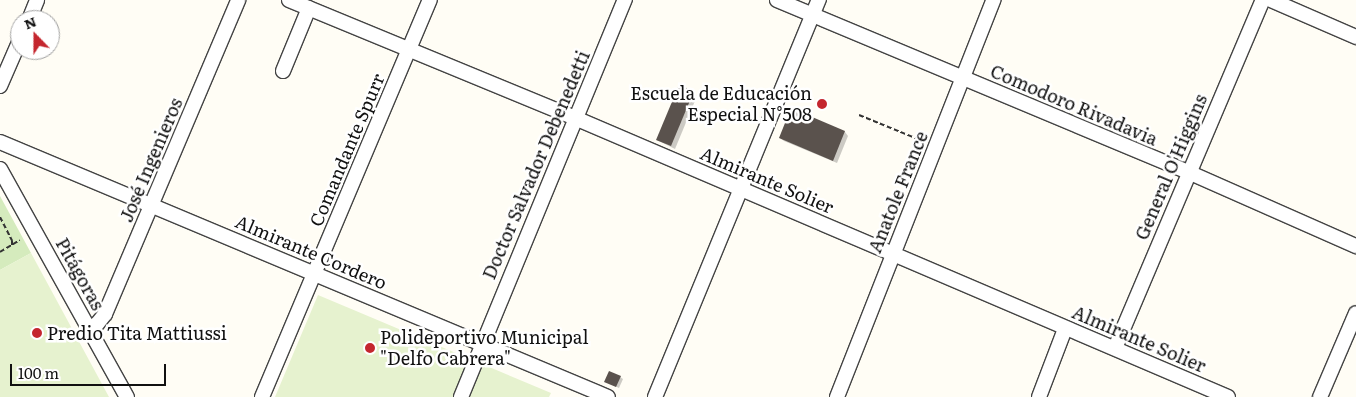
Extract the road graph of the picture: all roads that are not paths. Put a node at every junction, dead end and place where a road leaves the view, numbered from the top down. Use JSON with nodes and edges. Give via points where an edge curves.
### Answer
{"nodes":[{"id":1,"x":238,"y":0,"type":"edge"},
{"id":2,"x":289,"y":0,"type":"edge"},
{"id":3,"x":430,"y":0,"type":"edge"},
{"id":4,"x":625,"y":0,"type":"edge"},
{"id":5,"x":777,"y":0,"type":"edge"},
{"id":6,"x":819,"y":0,"type":"edge"},
{"id":7,"x":993,"y":0,"type":"edge"},
{"id":8,"x":1263,"y":0,"type":"edge"},
{"id":9,"x":1271,"y":0,"type":"edge"},
{"id":10,"x":308,"y":8,"type":"junction"},
{"id":11,"x":813,"y":15,"type":"junction"},
{"id":12,"x":1356,"y":38,"type":"edge"},
{"id":13,"x":409,"y":49,"type":"junction"},
{"id":14,"x":11,"y":60,"type":"edge"},
{"id":15,"x":283,"y":71,"type":"dead end"},
{"id":16,"x":964,"y":78,"type":"junction"},
{"id":17,"x":0,"y":86,"type":"edge"},
{"id":18,"x":575,"y":118,"type":"junction"},
{"id":19,"x":0,"y":142,"type":"edge"},
{"id":20,"x":0,"y":169,"type":"edge"},
{"id":21,"x":1188,"y":172,"type":"junction"},
{"id":22,"x":743,"y":190,"type":"junction"},
{"id":23,"x":152,"y":205,"type":"junction"},
{"id":24,"x":1356,"y":246,"type":"edge"},
{"id":25,"x":893,"y":256,"type":"junction"},
{"id":26,"x":314,"y":274,"type":"junction"},
{"id":27,"x":1356,"y":313,"type":"edge"},
{"id":28,"x":89,"y":328,"type":"junction"},
{"id":29,"x":1065,"y":329,"type":"junction"},
{"id":30,"x":482,"y":344,"type":"junction"},
{"id":31,"x":1115,"y":348,"type":"junction"},
{"id":32,"x":127,"y":397,"type":"edge"},
{"id":33,"x":262,"y":397,"type":"edge"},
{"id":34,"x":461,"y":397,"type":"edge"},
{"id":35,"x":608,"y":397,"type":"edge"},
{"id":36,"x":655,"y":397,"type":"edge"},
{"id":37,"x":837,"y":397,"type":"edge"},
{"id":38,"x":1039,"y":397,"type":"edge"},
{"id":39,"x":1228,"y":397,"type":"edge"},
{"id":40,"x":1320,"y":397,"type":"edge"}],
"edges":[{"from":1,"to":23,"type":"street","name":"José Ingenieros"},
{"from":2,"to":10,"type":"street","name":"Almirante Solier"},
{"from":3,"to":13,"type":"street","name":"Comandante Spurr"},
{"from":4,"to":18,"type":"street","name":"Doctor Salvador Debenedetti"},
{"from":5,"to":11,"type":"street","name":"Comodoro Rivadavia"},
{"from":6,"to":11,"type":"street"},
{"from":7,"to":16,"type":"street","name":"Anatole France"},
{"from":8,"to":21,"type":"street","name":"General O'Higgins"},
{"from":9,"to":12,"type":"street"},
{"from":10,"to":13,"type":"street","name":"Almirante Solier"},
{"from":10,"to":15,"type":"street"},
{"from":11,"to":16,"type":"street","name":"Comodoro Rivadavia"},
{"from":11,"to":22,"type":"street"},
{"from":13,"to":18,"type":"street","name":"Almirante Solier"},
{"from":13,"to":26,"type":"street","name":"Comandante Spurr"},
{"from":14,"to":17,"type":"street"},
{"from":16,"to":21,"type":"street","name":"Comodoro Rivadavia"},
{"from":16,"to":25,"type":"street","name":"Anatole France"},
{"from":18,"to":22,"type":"street","name":"Almirante Solier"},
{"from":18,"to":30,"type":"street","name":"Doctor Salvador Debenedetti"},
{"from":19,"to":23,"type":"street","name":"Almirante Cordero"},
{"from":20,"to":28,"type":"street","name":"Pitágoras"},
{"from":21,"to":24,"type":"street","name":"Comodoro Rivadavia"},
{"from":21,"to":31,"type":"street","name":"General O'Higgins"},
{"from":22,"to":25,"type":"street","name":"Almirante Solier"},
{"from":22,"to":36,"type":"street"},
{"from":23,"to":26,"type":"street","name":"Almirante Cordero"},
{"from":23,"to":28,"type":"street","name":"José Ingenieros","via":[[105,314]]},
{"from":25,"to":29,"type":"street","name":"Almirante Solier"},
{"from":25,"to":37,"type":"street","name":"Anatole France"},
{"from":26,"to":30,"type":"street","name":"Almirante Cordero"},
{"from":26,"to":33,"type":"street","name":"Comandante Spurr"},
{"from":27,"to":40,"type":"street"},
{"from":28,"to":32,"type":"street","name":"Pitágoras"},
{"from":29,"to":31,"type":"street","name":"Almirante Solier"},
{"from":29,"to":38,"type":"street"},
{"from":30,"to":34,"type":"street","name":"Doctor Salvador Debenedetti"},
{"from":30,"to":35,"type":"street","name":"Almirante Cordero"},
{"from":31,"to":39,"type":"street","name":"Almirante Solier"}]}
